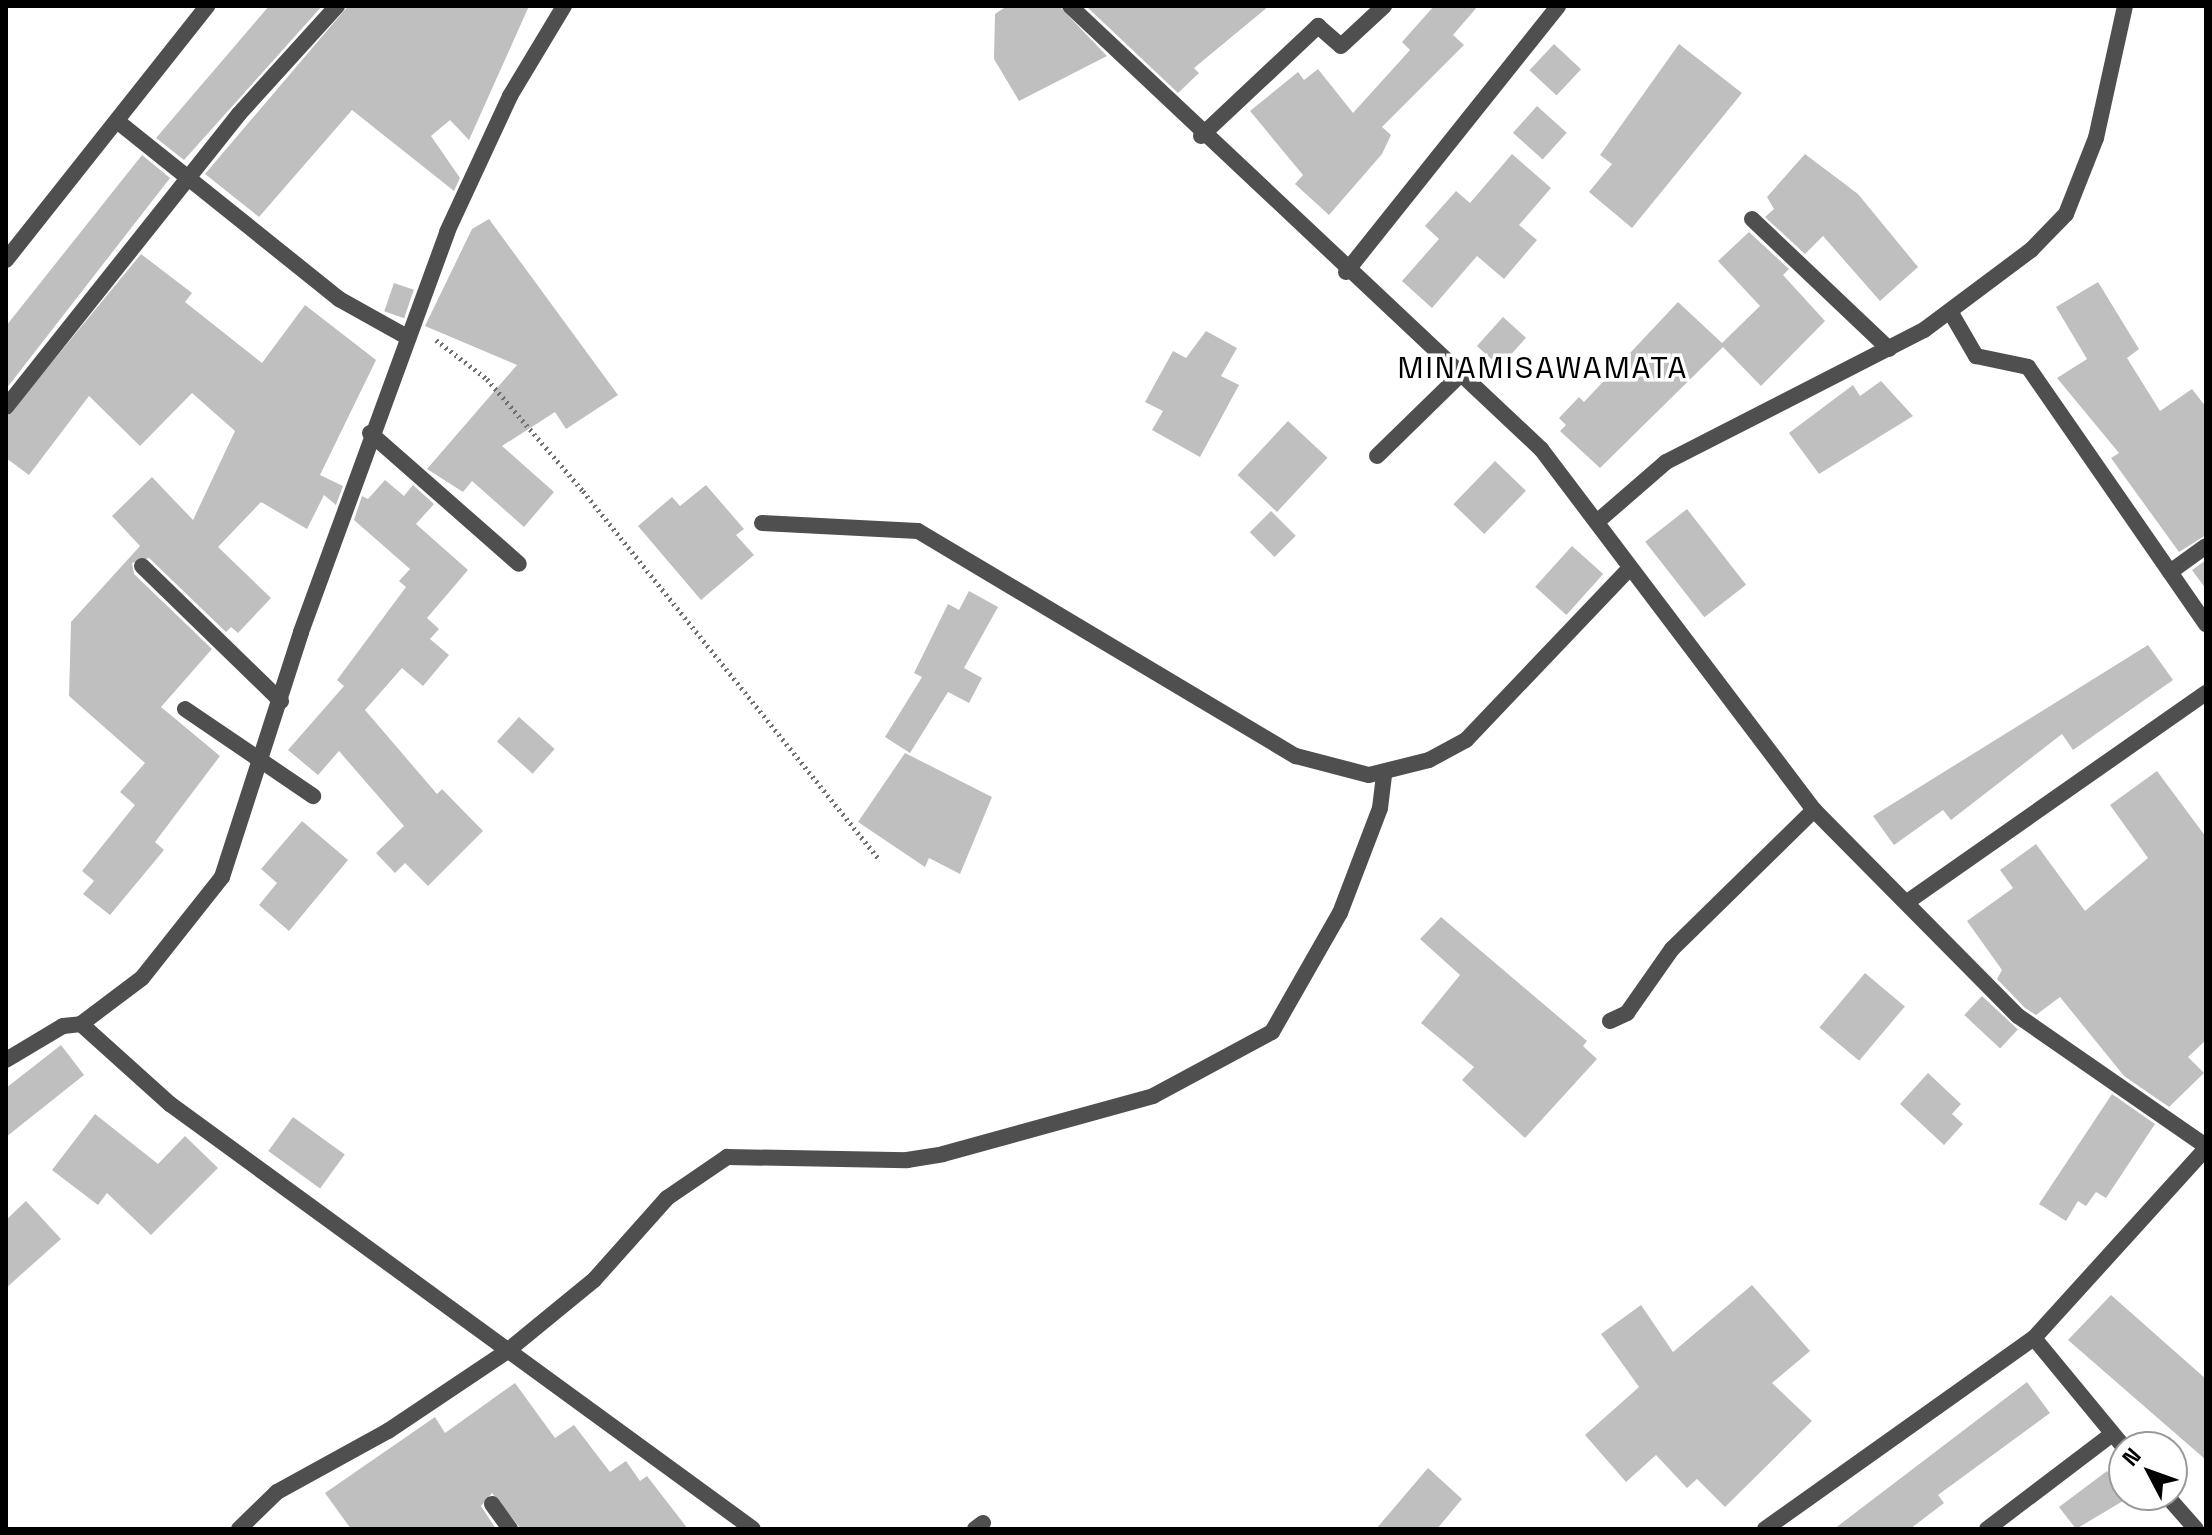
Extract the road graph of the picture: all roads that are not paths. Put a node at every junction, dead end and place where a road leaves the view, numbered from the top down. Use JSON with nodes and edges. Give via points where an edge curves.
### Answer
{"nodes":[{"id":1,"x":207,"y":6,"type":"edge"},
{"id":2,"x":337,"y":6,"type":"edge"},
{"id":3,"x":564,"y":6,"type":"edge"},
{"id":4,"x":1070,"y":6,"type":"edge"},
{"id":5,"x":1384,"y":6,"type":"edge"},
{"id":6,"x":1558,"y":6,"type":"edge"},
{"id":7,"x":2125,"y":6,"type":"edge"},
{"id":8,"x":117,"y":121,"type":"junction"},
{"id":9,"x":1201,"y":136,"type":"junction"},
{"id":10,"x":188,"y":179,"type":"junction"},
{"id":11,"x":1752,"y":219,"type":"dead end"},
{"id":12,"x":6,"y":260,"type":"edge"},
{"id":13,"x":1346,"y":272,"type":"junction"},
{"id":14,"x":1951,"y":313,"type":"junction"},
{"id":15,"x":410,"y":331,"type":"junction"},
{"id":16,"x":1889,"y":349,"type":"junction"},
{"id":17,"x":1462,"y":373,"type":"junction"},
{"id":18,"x":6,"y":407,"type":"edge"},
{"id":19,"x":370,"y":433,"type":"junction"},
{"id":20,"x":1377,"y":456,"type":"dead end"},
{"id":21,"x":1598,"y":521,"type":"junction"},
{"id":22,"x":762,"y":523,"type":"dead end"},
{"id":23,"x":2206,"y":546,"type":"edge"},
{"id":24,"x":519,"y":564,"type":"dead end"},
{"id":25,"x":142,"y":566,"type":"dead end"},
{"id":26,"x":1630,"y":568,"type":"junction"},
{"id":27,"x":2170,"y":572,"type":"junction"},
{"id":28,"x":2206,"y":624,"type":"edge"},
{"id":29,"x":2206,"y":693,"type":"edge"},
{"id":30,"x":281,"y":701,"type":"junction"},
{"id":31,"x":185,"y":709,"type":"dead end"},
{"id":32,"x":263,"y":762,"type":"junction"},
{"id":33,"x":1384,"y":773,"type":"junction"},
{"id":34,"x":313,"y":796,"type":"dead end"},
{"id":35,"x":1814,"y":810,"type":"junction"},
{"id":36,"x":1910,"y":900,"type":"junction"},
{"id":37,"x":1610,"y":1021,"type":"dead end"},
{"id":38,"x":81,"y":1024,"type":"junction"},
{"id":39,"x":6,"y":1060,"type":"edge"},
{"id":40,"x":2206,"y":1147,"type":"edge"},
{"id":41,"x":2034,"y":1338,"type":"junction"},
{"id":42,"x":506,"y":1352,"type":"junction"},
{"id":43,"x":2110,"y":1431,"type":"edge"},
{"id":44,"x":2108,"y":1437,"type":"edge"},
{"id":45,"x":492,"y":1504,"type":"dead end"},
{"id":46,"x":2180,"y":1511,"type":"edge"},
{"id":47,"x":239,"y":1529,"type":"edge"},
{"id":48,"x":510,"y":1529,"type":"edge"},
{"id":49,"x":753,"y":1529,"type":"edge"},
{"id":50,"x":1765,"y":1529,"type":"edge"},
{"id":51,"x":1987,"y":1529,"type":"edge"},
{"id":52,"x":2196,"y":1529,"type":"edge"}],
"edges":[{"from":1,"to":8,"type":"street"},
{"from":2,"to":10,"type":"street"},
{"from":3,"to":15,"type":"street","via":[[510,96]]},
{"from":4,"to":9,"type":"street"},
{"from":5,"to":9,"type":"street","via":[[1341,46],[1318,26]]},
{"from":6,"to":13,"type":"street"},
{"from":7,"to":14,"type":"street","via":[[2096,138],[2066,214]]},
{"from":8,"to":10,"type":"street"},
{"from":8,"to":12,"type":"street"},
{"from":9,"to":13,"type":"street"},
{"from":10,"to":15,"type":"street","via":[[339,299]]},
{"from":10,"to":18,"type":"street"},
{"from":11,"to":16,"type":"street"},
{"from":13,"to":17,"type":"street"},
{"from":14,"to":16,"type":"street"},
{"from":14,"to":27,"type":"street","via":[[1976,356],[2028,367]]},
{"from":15,"to":19,"type":"street"},
{"from":16,"to":21,"type":"street","via":[[1666,462]]},
{"from":17,"to":20,"type":"street"},
{"from":17,"to":21,"type":"street","via":[[1541,449]]},
{"from":19,"to":24,"type":"street"},
{"from":19,"to":30,"type":"street"},
{"from":21,"to":26,"type":"street"},
{"from":22,"to":33,"type":"street","via":[[918,531],[1296,756]]},
{"from":23,"to":27,"type":"street"},
{"from":25,"to":30,"type":"street"},
{"from":26,"to":33,"type":"street","via":[[1466,740]]},
{"from":26,"to":35,"type":"street"},
{"from":27,"to":28,"type":"street"},
{"from":29,"to":36,"type":"street"},
{"from":30,"to":32,"type":"street"},
{"from":31,"to":32,"type":"street"},
{"from":32,"to":34,"type":"street"},
{"from":32,"to":38,"type":"street","via":[[222,877],[142,978]]},
{"from":33,"to":42,"type":"street","via":[[1380,808],[1340,913],[1272,1032],[1153,1096],[943,1154],[907,1160],[727,1157],[667,1198],[594,1280]]},
{"from":35,"to":36,"type":"street"},
{"from":35,"to":37,"type":"street","via":[[1672,949],[1627,1013]]},
{"from":36,"to":40,"type":"street","via":[[2018,1016]]},
{"from":38,"to":39,"type":"street","via":[[63,1026]]},
{"from":38,"to":42,"type":"street","via":[[170,1104]]},
{"from":40,"to":41,"type":"street"},
{"from":41,"to":43,"type":"street"},
{"from":41,"to":50,"type":"street"},
{"from":42,"to":47,"type":"street","via":[[388,1431],[277,1492]]},
{"from":42,"to":49,"type":"street"},
{"from":44,"to":51,"type":"street"},
{"from":45,"to":48,"type":"street"},
{"from":46,"to":52,"type":"street"}]}
